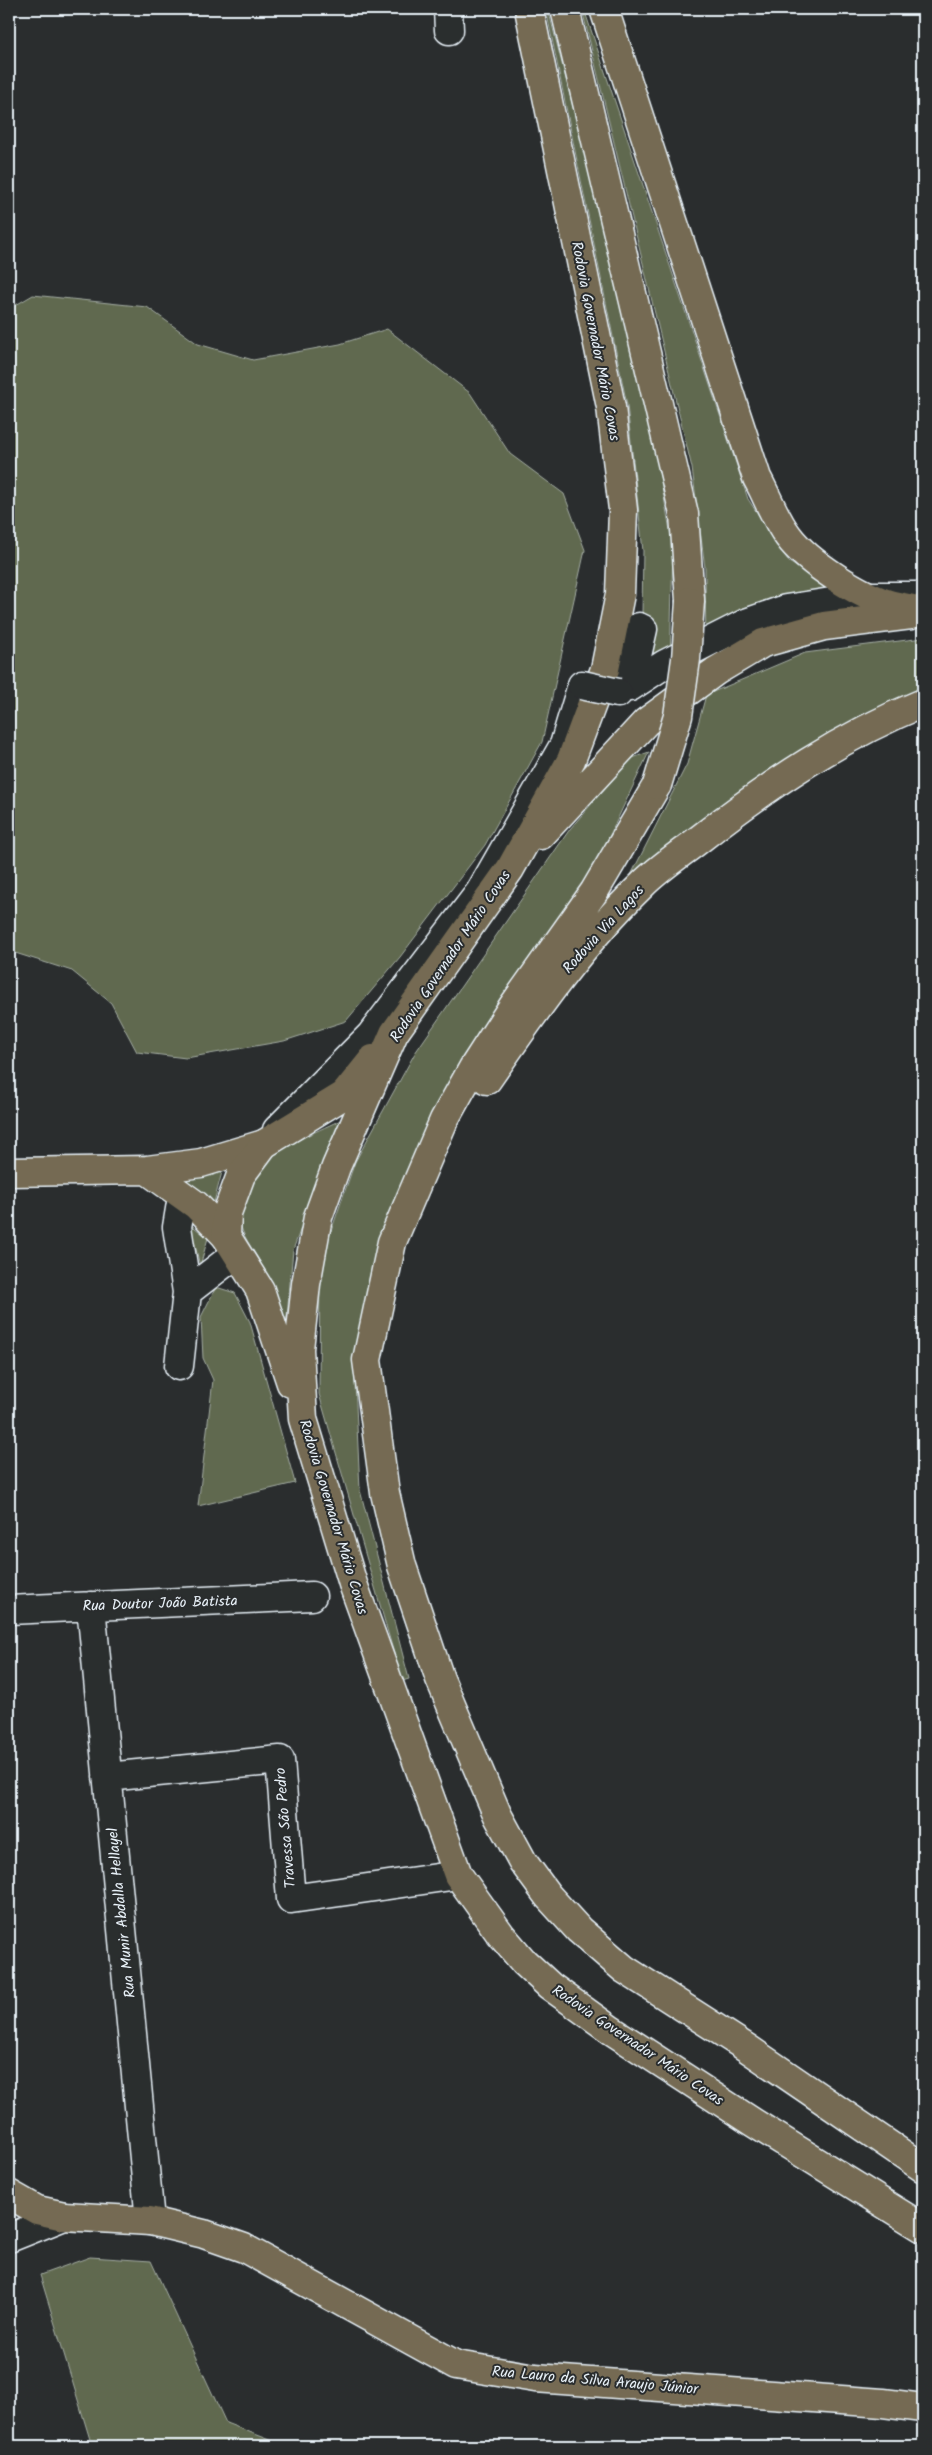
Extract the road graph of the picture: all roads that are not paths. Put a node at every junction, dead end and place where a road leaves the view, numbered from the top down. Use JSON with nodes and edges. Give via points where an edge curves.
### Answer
{"nodes":[{"id":1,"x":529,"y":9,"type":"edge"},
{"id":2,"x":564,"y":9,"type":"edge"},
{"id":3,"x":604,"y":9,"type":"edge"},
{"id":4,"x":870,"y":596,"type":"junction"},
{"id":5,"x":923,"y":596,"type":"edge"},
{"id":6,"x":923,"y":612,"type":"edge"},
{"id":7,"x":923,"y":703,"type":"edge"},
{"id":8,"x":510,"y":869,"type":"junction"},
{"id":9,"x":394,"y":1032,"type":"junction"},
{"id":10,"x":264,"y":1144,"type":"junction"},
{"id":11,"x":147,"y":1170,"type":"junction"},
{"id":12,"x":9,"y":1172,"type":"edge"},
{"id":13,"x":421,"y":1173,"type":"junction"},
{"id":14,"x":182,"y":1197,"type":"junction"},
{"id":15,"x":231,"y":1245,"type":"junction"},
{"id":16,"x":187,"y":1292,"type":"junction"},
{"id":17,"x":179,"y":1366,"type":"dead end"},
{"id":18,"x":303,"y":1419,"type":"junction"},
{"id":19,"x":312,"y":1596,"type":"dead end"},
{"id":20,"x":91,"y":1606,"type":"junction"},
{"id":21,"x":9,"y":1610,"type":"edge"},
{"id":22,"x":107,"y":1777,"type":"junction"},
{"id":23,"x":458,"y":1875,"type":"junction"},
{"id":24,"x":754,"y":2123,"type":"junction"},
{"id":25,"x":923,"y":2168,"type":"edge"},
{"id":26,"x":11,"y":2196,"type":"edge"},
{"id":27,"x":64,"y":2216,"type":"junction"},
{"id":28,"x":150,"y":2221,"type":"junction"},
{"id":29,"x":923,"y":2228,"type":"edge"},
{"id":30,"x":9,"y":2236,"type":"edge"},
{"id":31,"x":923,"y":2238,"type":"edge"},
{"id":32,"x":923,"y":2408,"type":"edge"}],
"edges":[{"from":1,"to":8,"type":"main road","name":"Rodovia Governador Mário Covas","via":[[611,407],[623,510],[620,594],[605,669],[571,760]]},
{"from":2,"to":13,"type":"main road","bridge":true,"via":[[684,514],[690,601],[686,660],[678,716],[657,784],[594,892],[473,1068],[444,1120]]},
{"from":3,"to":4,"type":"main road","via":[[757,478],[788,536],[837,578]]},
{"from":4,"to":5,"type":"street"},
{"from":4,"to":6,"type":"main road"},
{"from":4,"to":10,"type":"street","bridge":true,"via":[[786,609],[746,622],[665,664],[630,687],[643,629],[639,628],[618,693],[582,685],[564,745],[480,892],[371,1035]]},
{"from":6,"to":8,"type":"main road","via":[[824,626],[764,643],[716,671],[646,722]]},
{"from":7,"to":13,"type":"main road","name":"Rodovia Via Lagos","via":[[888,717],[814,758],[754,797],[643,883],[558,980]]},
{"from":8,"to":9,"type":"main road","name":"Rodovia Governador Mário Covas"},
{"from":9,"to":10,"type":"main road","via":[[344,1095]]},
{"from":9,"to":18,"type":"main road","name":"Rodovia Governador Mário Covas","via":[[318,1217],[299,1349]]},
{"from":10,"to":11,"type":"main road","via":[[201,1164]]},
{"from":10,"to":15,"type":"main road","via":[[241,1175],[233,1194],[227,1213]]},
{"from":11,"to":12,"type":"main road"},
{"from":11,"to":14,"type":"main road"},
{"from":13,"to":25,"type":"main road","via":[[392,1242],[367,1360],[386,1493],[402,1566],[440,1679],[498,1816],[523,1862],[548,1896],[579,1930],[624,1969],[748,2048]]},
{"from":14,"to":15,"type":"main road","via":[[196,1205]]},
{"from":14,"to":16,"type":"street","via":[[177,1227]]},
{"from":15,"to":16,"type":"street"},
{"from":15,"to":18,"type":"main road","via":[[260,1290]]},
{"from":16,"to":17,"type":"street"},
{"from":18,"to":23,"type":"main road","name":"Rodovia Governador Mário Covas","via":[[353,1584]]},
{"from":19,"to":20,"type":"street","name":"Rua Doutor João Batista"},
{"from":20,"to":21,"type":"street","name":"Rua Doutor João Batista"},
{"from":20,"to":22,"type":"street","name":"Rua Munir Abdalla Hellayel"},
{"from":22,"to":23,"type":"street","name":"Travessa São Pedro","via":[[280,1760],[291,1899]]},
{"from":22,"to":28,"type":"street","name":"Rua Munir Abdalla Hellayel"},
{"from":23,"to":24,"type":"main road","name":"Rodovia Governador Mário Covas","via":[[524,1962],[550,1986],[611,2030]]},
{"from":24,"to":29,"type":"main road","name":"Rodovia Governador Mário Covas"},
{"from":24,"to":31,"type":"main road"},
{"from":26,"to":27,"type":"main road","name":"Rua Lauro da Silva Araujo Júnior","via":[[37,2210]]},
{"from":26,"to":30,"type":"street","via":[[18,2209],[18,2220]]},
{"from":27,"to":28,"type":"main road","name":"Rua Lauro da Silva Araujo Júnior"},
{"from":27,"to":30,"type":"street"},
{"from":28,"to":32,"type":"main road","name":"Rua Lauro da Silva Araujo Júnior","via":[[244,2248],[456,2365],[535,2378]]}]}
